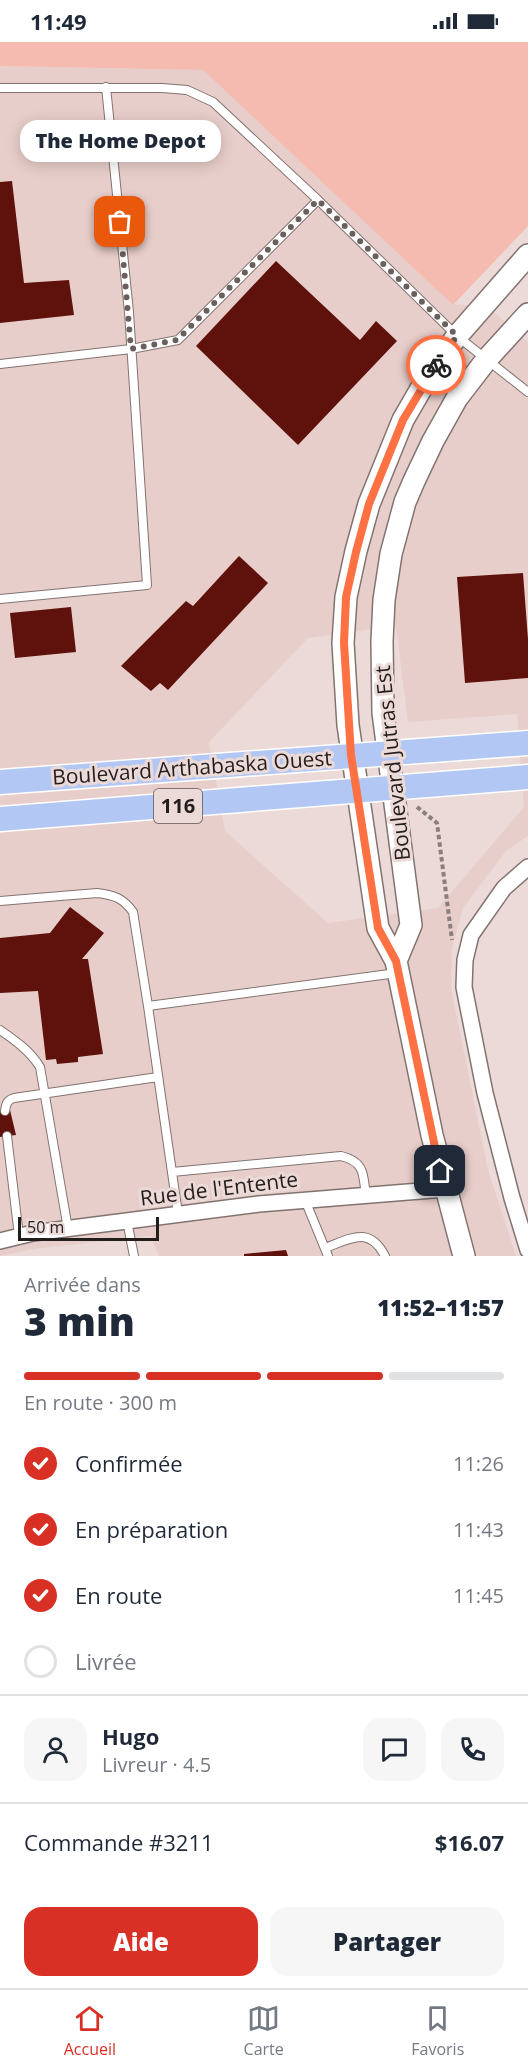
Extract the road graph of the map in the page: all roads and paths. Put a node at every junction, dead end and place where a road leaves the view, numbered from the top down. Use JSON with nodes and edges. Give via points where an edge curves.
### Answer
{"nodes":[{"id":1,"x":106,"y":87,"type":"junction"},
{"id":2,"x":0,"y":88,"type":"edge"},
{"id":3,"x":318,"y":200,"type":"junction"},
{"id":4,"x":528,"y":255,"type":"edge"},
{"id":5,"x":528,"y":314,"type":"edge"},
{"id":6,"x":457,"y":336,"type":"junction"},
{"id":7,"x":131,"y":349,"type":"junction"},
{"id":8,"x":488,"y":359,"type":"junction"},
{"id":9,"x":0,"y":364,"type":"edge"},
{"id":10,"x":528,"y":392,"type":"edge"},
{"id":11,"x":0,"y":599,"type":"edge"},
{"id":12,"x":528,"y":743,"type":"edge"},
{"id":13,"x":388,"y":752,"type":"junction"},
{"id":14,"x":351,"y":755,"type":"junction"},
{"id":15,"x":528,"y":777,"type":"edge"},
{"id":16,"x":0,"y":782,"type":"edge"},
{"id":17,"x":393,"y":788,"type":"junction"},
{"id":18,"x":357,"y":792,"type":"junction"},
{"id":19,"x":0,"y":819,"type":"edge"},
{"id":20,"x":528,"y":867,"type":"edge"},
{"id":21,"x":0,"y":901,"type":"edge"},
{"id":22,"x":453,"y":949,"type":"dead end"},
{"id":23,"x":398,"y":967,"type":"junction"},
{"id":24,"x":148,"y":1006,"type":"junction"},
{"id":25,"x":0,"y":1030,"type":"edge"},
{"id":26,"x":158,"y":1077,"type":"junction"},
{"id":27,"x":45,"y":1093,"type":"junction"},
{"id":28,"x":5,"y":1111,"type":"dead end"},
{"id":29,"x":8,"y":1136,"type":"dead end"},
{"id":30,"x":172,"y":1172,"type":"junction"},
{"id":31,"x":444,"y":1189,"type":"junction"},
{"id":32,"x":366,"y":1196,"type":"junction"},
{"id":33,"x":305,"y":1200,"type":"junction"},
{"id":34,"x":178,"y":1214,"type":"junction"},
{"id":35,"x":128,"y":1221,"type":"junction"},
{"id":36,"x":68,"y":1229,"type":"junction"},
{"id":37,"x":19,"y":1236,"type":"junction"},
{"id":38,"x":0,"y":1241,"type":"edge"},
{"id":39,"x":528,"y":1250,"type":"edge"},
{"id":40,"x":326,"y":1252,"type":"edge"},
{"id":41,"x":134,"y":1256,"type":"edge"},
{"id":42,"x":385,"y":1256,"type":"edge"},
{"id":43,"x":464,"y":1256,"type":"edge"}],
"edges":[{"from":1,"to":2,"type":"lane"},
{"from":1,"to":3,"type":"lane","via":[[187,90],[213,102]]},
{"from":1,"to":7,"type":"lane"},
{"from":3,"to":6,"type":"lane"},
{"from":3,"to":7,"type":"lane","via":[[177,340]]},
{"from":4,"to":6,"type":"main road","name":"Boulevard Jutras Est"},
{"from":5,"to":8,"type":"main road","name":"Boulevard Jutras Est"},
{"from":6,"to":8,"type":"lane"},
{"from":6,"to":14,"type":"main road","name":"Boulevard Jutras Est","via":[[403,420],[369,504],[356,552],[346,597],[344,643]]},
{"from":7,"to":9,"type":"lane"},
{"from":7,"to":11,"type":"lane","via":[[147,585]]},
{"from":8,"to":10,"type":"lane"},
{"from":8,"to":13,"type":"main road","name":"Boulevard Jutras Est","via":[[457,398],[432,441],[405,502],[391,554],[382,642]]},
{"from":12,"to":13,"type":"main road","name":"Boulevard Arthabaska Ouest","number":"116"},
{"from":13,"to":14,"type":"main road","name":"Boulevard Arthabaska Ouest","number":"116"},
{"from":13,"to":17,"type":"main road","name":"Boulevard Jutras Est"},
{"from":14,"to":16,"type":"main road","name":"Boulevard Arthabaska Ouest","number":"116"},
{"from":14,"to":18,"type":"main road","name":"Boulevard Jutras Est"},
{"from":15,"to":17,"type":"main road","name":"Boulevard Arthabaska Ouest","number":"116"},
{"from":17,"to":18,"type":"main road","name":"Boulevard Arthabaska Ouest","number":"116"},
{"from":17,"to":22,"type":"path","via":[[437,824]]},
{"from":17,"to":23,"type":"main road","name":"Boulevard Jutras Est","via":[[411,925]]},
{"from":18,"to":19,"type":"main road","name":"Boulevard Arthabaska Ouest","number":"116"},
{"from":18,"to":23,"type":"main road","name":"Boulevard Jutras Est","via":[[378,928]]},
{"from":20,"to":39,"type":"street","via":[[504,888],[471,935],[464,987],[485,1093]]},
{"from":21,"to":24,"type":"lane","via":[[97,893],[125,901],[133,912]]},
{"from":23,"to":24,"type":"lane"},
{"from":23,"to":31,"type":"main road","name":"Boulevard Jutras Est"},
{"from":24,"to":26,"type":"lane"},
{"from":25,"to":27,"type":"lane","via":[[34,1057]]},
{"from":26,"to":27,"type":"lane"},
{"from":26,"to":30,"type":"lane"},
{"from":27,"to":28,"type":"lane","via":[[9,1100]]},
{"from":27,"to":36,"type":"lane"},
{"from":29,"to":37,"type":"lane"},
{"from":30,"to":32,"type":"lane","via":[[340,1156],[357,1163]]},
{"from":30,"to":34,"type":"lane"},
{"from":31,"to":32,"type":"street","name":"Rue de l'Entente"},
{"from":31,"to":43,"type":"main road","name":"Boulevard Jutras Est"},
{"from":32,"to":33,"type":"street","name":"Rue de l'Entente"},
{"from":33,"to":34,"type":"street","name":"Rue de l'Entente"},
{"from":33,"to":40,"type":"lane"},
{"from":34,"to":35,"type":"street","name":"Rue de l'Entente"},
{"from":35,"to":36,"type":"street","name":"Rue de l'Entente"},
{"from":35,"to":41,"type":"lane"},
{"from":36,"to":37,"type":"street","name":"Rue de l'Entente"},
{"from":37,"to":38,"type":"street","name":"Rue de l'Entente"},
{"from":40,"to":42,"type":"lane","via":[[361,1236],[374,1240]]}]}
